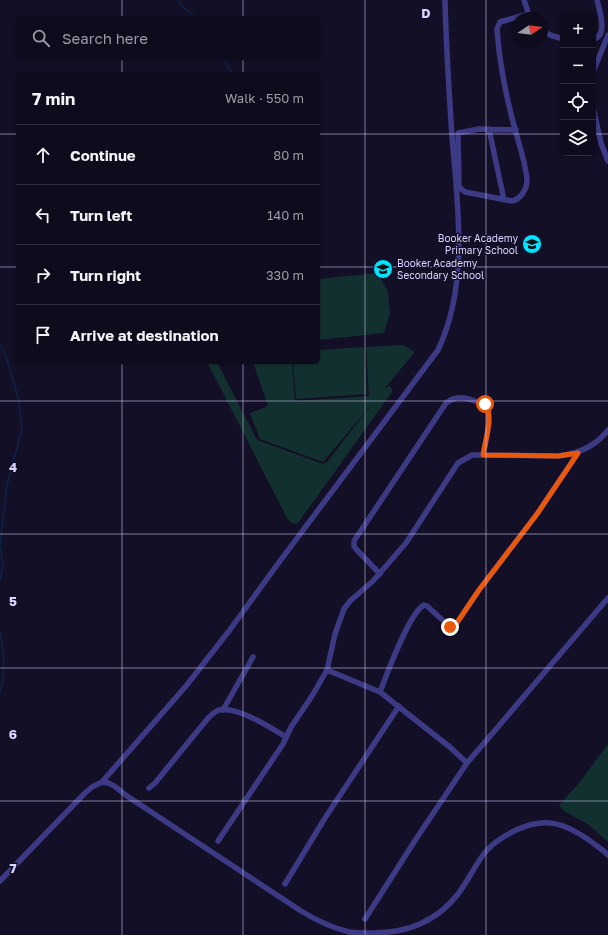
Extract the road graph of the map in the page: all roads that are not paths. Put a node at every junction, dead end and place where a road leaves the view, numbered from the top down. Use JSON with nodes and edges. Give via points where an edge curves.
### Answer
{"nodes":[{"id":1,"x":445,"y":0,"type":"edge"},
{"id":2,"x":524,"y":0,"type":"edge"},
{"id":3,"x":597,"y":0,"type":"edge"},
{"id":4,"x":528,"y":12,"type":"edge"},
{"id":5,"x":512,"y":20,"type":"edge"},
{"id":6,"x":548,"y":34,"type":"edge"},
{"id":7,"x":608,"y":35,"type":"edge"},
{"id":8,"x":560,"y":38,"type":"edge"},
{"id":9,"x":596,"y":38,"type":"edge"},
{"id":10,"x":596,"y":65,"type":"edge"},
{"id":11,"x":596,"y":120,"type":"edge"},
{"id":12,"x":489,"y":129,"type":"junction"},
{"id":13,"x":516,"y":130,"type":"junction"},
{"id":14,"x":608,"y":161,"type":"edge"},
{"id":15,"x":504,"y":200,"type":"junction"},
{"id":16,"x":608,"y":430,"type":"edge"},
{"id":17,"x":578,"y":453,"type":"junction"},
{"id":18,"x":483,"y":455,"type":"junction"},
{"id":19,"x":380,"y":574,"type":"junction"},
{"id":20,"x":608,"y":598,"type":"edge"},
{"id":21,"x":253,"y":657,"type":"dead end"},
{"id":22,"x":327,"y":670,"type":"junction"},
{"id":23,"x":380,"y":692,"type":"junction"},
{"id":24,"x":399,"y":706,"type":"junction"},
{"id":25,"x":223,"y":710,"type":"junction"},
{"id":26,"x":286,"y":736,"type":"junction"},
{"id":27,"x":467,"y":763,"type":"junction"},
{"id":28,"x":102,"y":782,"type":"junction"},
{"id":29,"x":149,"y":788,"type":"dead end"},
{"id":30,"x":218,"y":841,"type":"dead end"},
{"id":31,"x":608,"y":855,"type":"edge"},
{"id":32,"x":0,"y":881,"type":"edge"},
{"id":33,"x":285,"y":884,"type":"dead end"},
{"id":34,"x":365,"y":919,"type":"dead end"}],
"edges":[{"from":1,"to":28,"type":"street","via":[[458,250],[456,286],[444,337],[426,367],[229,631],[186,686]]},
{"from":2,"to":4,"type":"street"},
{"from":3,"to":9,"type":"street","via":[[604,29]]},
{"from":5,"to":13,"type":"street","via":[[500,22],[497,29],[503,79]]},
{"from":6,"to":8,"type":"street"},
{"from":7,"to":10,"type":"street"},
{"from":11,"to":14,"type":"street"},
{"from":12,"to":13,"type":"street"},
{"from":12,"to":15,"type":"street"},
{"from":12,"to":15,"type":"street","via":[[473,129],[458,134],[460,187],[465,192]]},
{"from":13,"to":15,"type":"street","via":[[527,180],[517,200]]},
{"from":16,"to":17,"type":"street","via":[[594,444]]},
{"from":17,"to":18,"type":"street","via":[[558,456]]},
{"from":17,"to":23,"type":"street","via":[[537,514],[454,626],[450,627],[427,606],[420,608],[408,627]]},
{"from":18,"to":19,"type":"street","via":[[464,459],[454,467],[406,543]]},
{"from":18,"to":19,"type":"street","via":[[490,419],[488,408],[485,404],[459,397],[446,403],[354,541],[357,550]]},
{"from":19,"to":22,"type":"street","via":[[344,609]]},
{"from":20,"to":27,"type":"street"},
{"from":21,"to":25,"type":"street"},
{"from":22,"to":23,"type":"street"},
{"from":22,"to":26,"type":"street"},
{"from":23,"to":24,"type":"street"},
{"from":24,"to":27,"type":"street"},
{"from":24,"to":33,"type":"street"},
{"from":25,"to":26,"type":"street","via":[[248,716]]},
{"from":25,"to":29,"type":"street","via":[[218,710],[209,718]]},
{"from":26,"to":30,"type":"street"},
{"from":27,"to":34,"type":"street"},
{"from":28,"to":31,"type":"street","via":[[113,785],[301,911],[350,932],[380,933],[401,930],[432,918],[458,895],[480,859],[492,845],[512,832],[534,824],[561,824]]},
{"from":28,"to":32,"type":"street","via":[[85,793]]}]}
